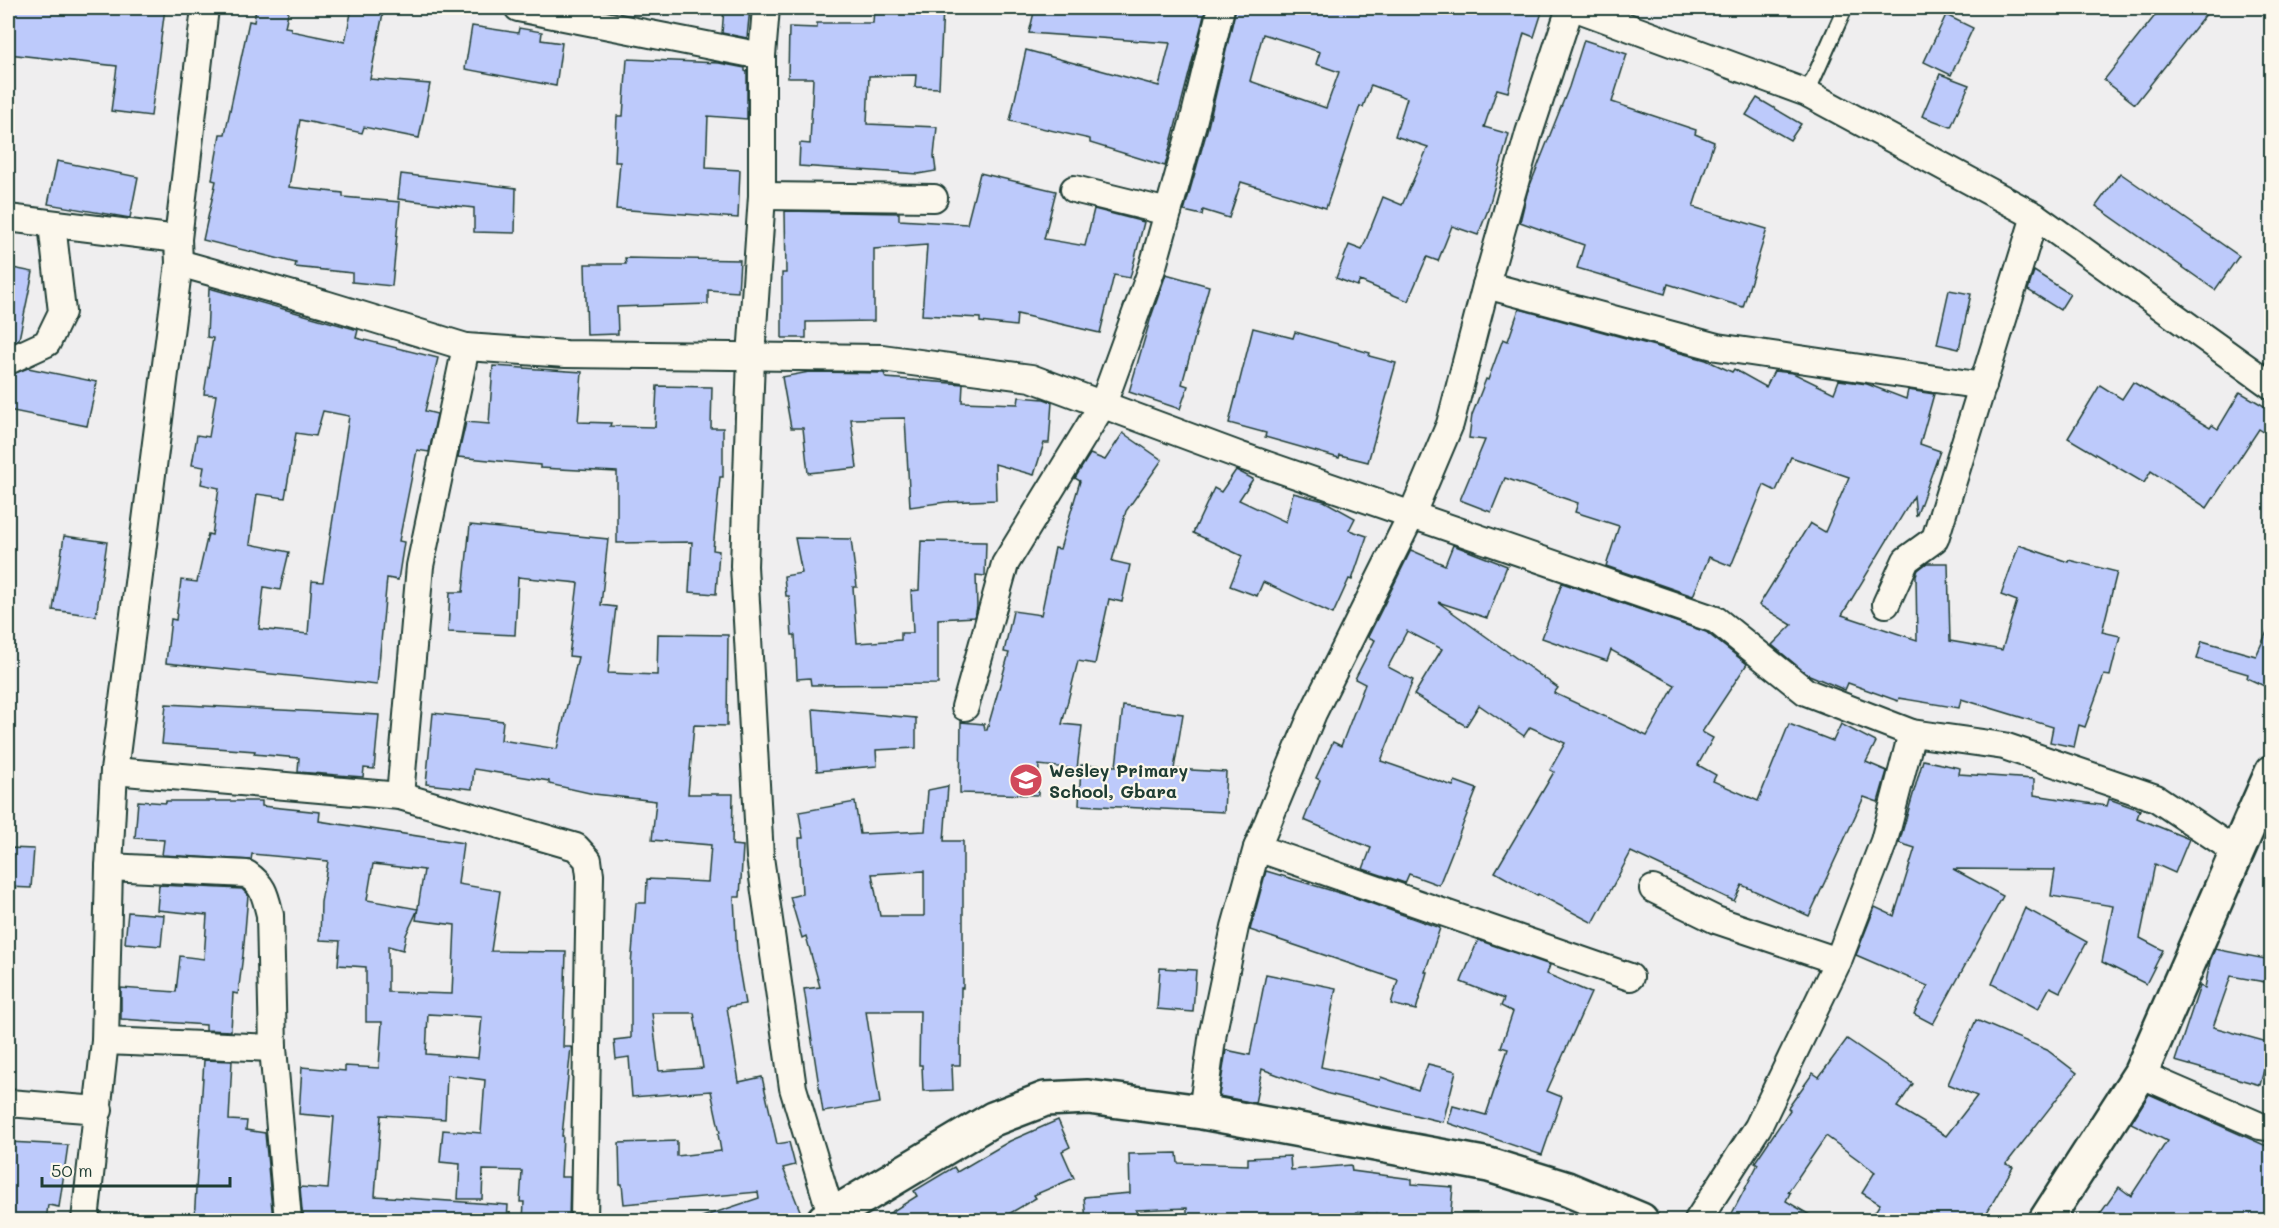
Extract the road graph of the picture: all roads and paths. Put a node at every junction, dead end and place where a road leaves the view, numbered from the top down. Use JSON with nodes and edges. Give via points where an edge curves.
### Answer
{"nodes":[{"id":1,"x":205,"y":8,"type":"edge"},
{"id":2,"x":518,"y":8,"type":"edge"},
{"id":3,"x":766,"y":8,"type":"edge"},
{"id":4,"x":1221,"y":8,"type":"edge"},
{"id":5,"x":1570,"y":8,"type":"edge"},
{"id":6,"x":1576,"y":8,"type":"edge"},
{"id":7,"x":1845,"y":8,"type":"edge"},
{"id":8,"x":762,"y":56,"type":"junction"},
{"id":9,"x":1807,"y":93,"type":"junction"},
{"id":10,"x":1074,"y":189,"type":"dead end"},
{"id":11,"x":762,"y":196,"type":"junction"},
{"id":12,"x":934,"y":198,"type":"dead end"},
{"id":13,"x":1168,"y":212,"type":"junction"},
{"id":14,"x":2035,"y":216,"type":"junction"},
{"id":15,"x":8,"y":218,"type":"edge"},
{"id":16,"x":52,"y":224,"type":"junction"},
{"id":17,"x":178,"y":251,"type":"junction"},
{"id":18,"x":1486,"y":285,"type":"junction"},
{"id":19,"x":466,"y":347,"type":"junction"},
{"id":20,"x":751,"y":357,"type":"junction"},
{"id":21,"x":8,"y":361,"type":"edge"},
{"id":22,"x":1983,"y":386,"type":"junction"},
{"id":23,"x":2271,"y":386,"type":"edge"},
{"id":24,"x":1103,"y":404,"type":"junction"},
{"id":25,"x":1411,"y":516,"type":"junction"},
{"id":26,"x":1886,"y":604,"type":"dead end"},
{"id":27,"x":965,"y":707,"type":"dead end"},
{"id":28,"x":1912,"y":733,"type":"junction"},
{"id":29,"x":114,"y":771,"type":"junction"},
{"id":30,"x":2269,"y":783,"type":"edge"},
{"id":31,"x":400,"y":796,"type":"junction"},
{"id":32,"x":1257,"y":848,"type":"junction"},
{"id":33,"x":2236,"y":852,"type":"junction"},
{"id":34,"x":109,"y":867,"type":"junction"},
{"id":35,"x":1653,"y":889,"type":"dead end"},
{"id":36,"x":1838,"y":961,"type":"junction"},
{"id":37,"x":1630,"y":977,"type":"dead end"},
{"id":38,"x":105,"y":1041,"type":"junction"},
{"id":39,"x":273,"y":1048,"type":"junction"},
{"id":40,"x":2140,"y":1074,"type":"junction"},
{"id":41,"x":8,"y":1103,"type":"edge"},
{"id":42,"x":99,"y":1110,"type":"junction"},
{"id":43,"x":1202,"y":1112,"type":"junction"},
{"id":44,"x":2271,"y":1128,"type":"edge"},
{"id":45,"x":828,"y":1219,"type":"edge"},
{"id":46,"x":85,"y":1221,"type":"edge"},
{"id":47,"x":288,"y":1221,"type":"edge"},
{"id":48,"x":584,"y":1221,"type":"edge"},
{"id":49,"x":1641,"y":1221,"type":"edge"},
{"id":50,"x":1698,"y":1221,"type":"edge"},
{"id":51,"x":2046,"y":1221,"type":"edge"}],
"edges":[{"from":1,"to":17,"type":"street"},
{"from":2,"to":8,"type":"street"},
{"from":3,"to":8,"type":"street"},
{"from":4,"to":13,"type":"street"},
{"from":5,"to":18,"type":"street"},
{"from":6,"to":9,"type":"street"},
{"from":7,"to":9,"type":"lane"},
{"from":8,"to":11,"type":"street"},
{"from":9,"to":14,"type":"street"},
{"from":10,"to":13,"type":"street"},
{"from":11,"to":12,"type":"street"},
{"from":11,"to":20,"type":"street"},
{"from":13,"to":24,"type":"street","via":[[1153,266]]},
{"from":14,"to":22,"type":"street"},
{"from":14,"to":23,"type":"street"},
{"from":15,"to":16,"type":"street"},
{"from":16,"to":17,"type":"street"},
{"from":16,"to":21,"type":"street","via":[[62,312],[47,343]]},
{"from":17,"to":19,"type":"street","via":[[326,304]]},
{"from":17,"to":29,"type":"street"},
{"from":18,"to":22,"type":"street","via":[[1717,346]]},
{"from":18,"to":25,"type":"street","via":[[1450,424]]},
{"from":19,"to":20,"type":"street","via":[[566,354]]},
{"from":19,"to":31,"type":"street","via":[[420,566]]},
{"from":20,"to":24,"type":"street","via":[[916,362],[1031,378]]},
{"from":20,"to":45,"type":"street","via":[[744,566],[760,857],[793,1088]]},
{"from":22,"to":26,"type":"street","via":[[1935,539],[1906,560]]},
{"from":24,"to":25,"type":"street"},
{"from":24,"to":27,"type":"street","via":[[1005,564]]},
{"from":25,"to":28,"type":"street","via":[[1716,620],[1806,692]]},
{"from":25,"to":32,"type":"street","via":[[1313,713]]},
{"from":28,"to":33,"type":"street","via":[[2004,746],[2156,798]]},
{"from":28,"to":36,"type":"street","via":[[1884,841]]},
{"from":29,"to":31,"type":"street"},
{"from":29,"to":34,"type":"street"},
{"from":30,"to":33,"type":"street"},
{"from":31,"to":48,"type":"street","via":[[576,848],[588,860]]},
{"from":32,"to":37,"type":"street"},
{"from":32,"to":43,"type":"street","via":[[1218,1008]]},
{"from":33,"to":40,"type":"street"},
{"from":34,"to":38,"type":"street"},
{"from":34,"to":39,"type":"street","via":[[247,874],[259,883],[270,915]]},
{"from":35,"to":36,"type":"street","via":[[1716,920]]},
{"from":36,"to":50,"type":"street","via":[[1758,1128]]},
{"from":38,"to":39,"type":"street"},
{"from":38,"to":42,"type":"street"},
{"from":39,"to":47,"type":"street"},
{"from":40,"to":44,"type":"street"},
{"from":40,"to":51,"type":"street"},
{"from":41,"to":42,"type":"street"},
{"from":42,"to":46,"type":"street"},
{"from":43,"to":45,"type":"street","via":[[1088,1097],[1045,1099],[993,1119]]},
{"from":43,"to":49,"type":"street","via":[[1489,1165],[1567,1189]]}]}
